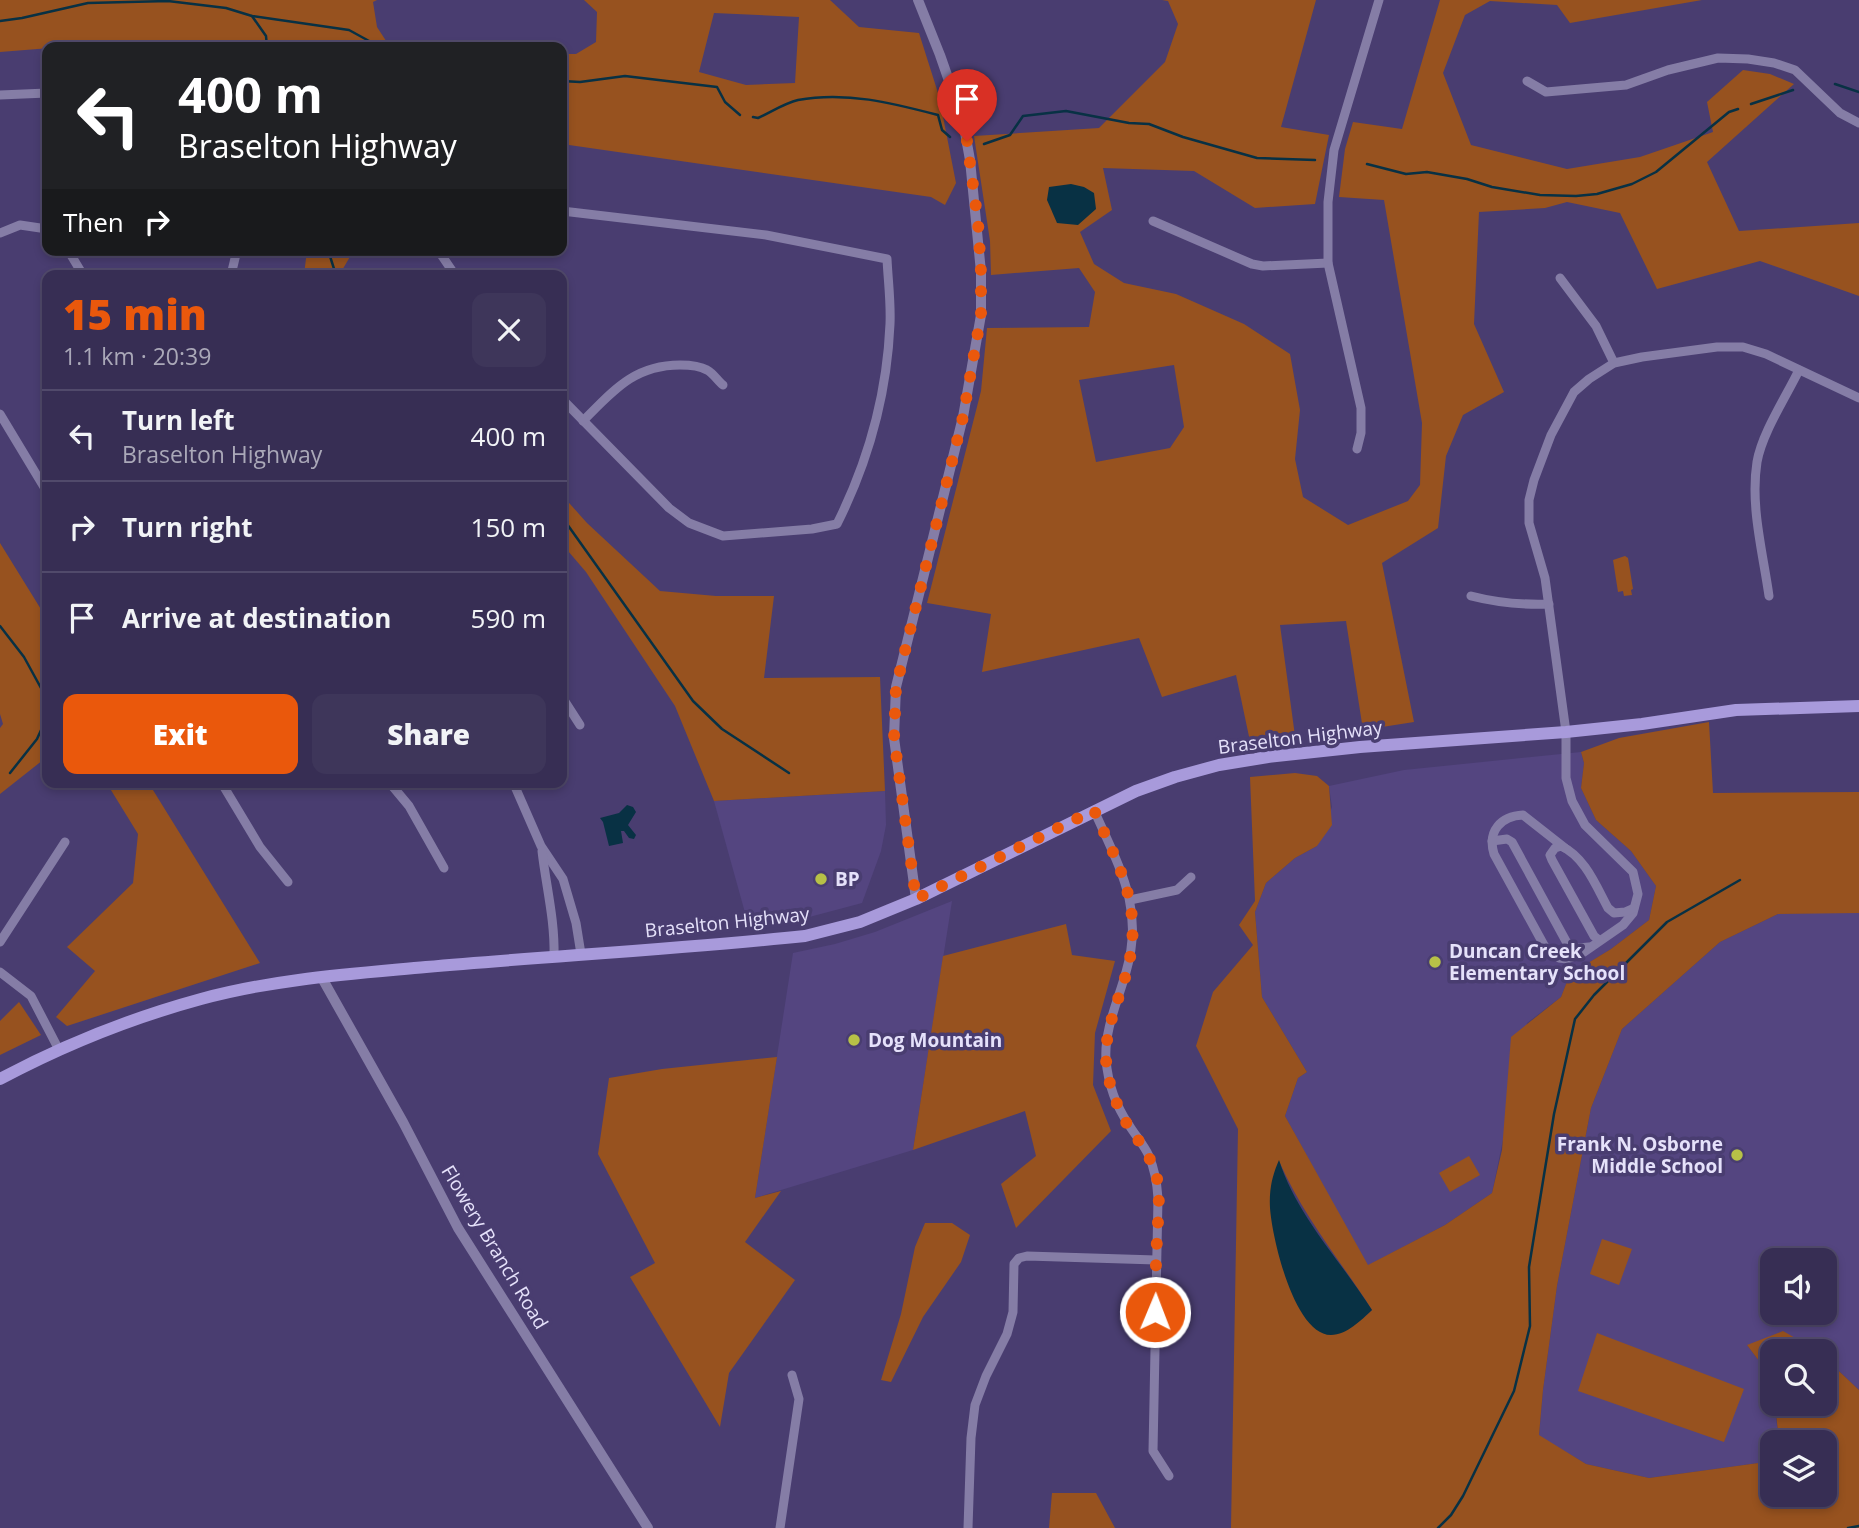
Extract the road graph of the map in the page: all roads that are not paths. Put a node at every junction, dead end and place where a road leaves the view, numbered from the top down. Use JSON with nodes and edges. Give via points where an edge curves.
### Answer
{"nodes":[{"id":1,"x":918,"y":0,"type":"edge"},
{"id":2,"x":1379,"y":0,"type":"edge"},
{"id":3,"x":1527,"y":81,"type":"dead end"},
{"id":4,"x":42,"y":93,"type":"edge"},
{"id":5,"x":0,"y":95,"type":"edge"},
{"id":6,"x":1859,"y":124,"type":"edge"},
{"id":7,"x":567,"y":212,"type":"edge"},
{"id":8,"x":1153,"y":220,"type":"dead end"},
{"id":9,"x":42,"y":228,"type":"edge"},
{"id":10,"x":0,"y":233,"type":"edge"},
{"id":11,"x":1328,"y":263,"type":"junction"},
{"id":12,"x":1560,"y":278,"type":"dead end"},
{"id":13,"x":1614,"y":363,"type":"junction"},
{"id":14,"x":1800,"y":370,"type":"junction"},
{"id":15,"x":723,"y":385,"type":"dead end"},
{"id":16,"x":1859,"y":398,"type":"edge"},
{"id":17,"x":567,"y":404,"type":"edge"},
{"id":18,"x":0,"y":414,"type":"edge"},
{"id":19,"x":583,"y":421,"type":"junction"},
{"id":20,"x":1357,"y":449,"type":"dead end"},
{"id":21,"x":42,"y":470,"type":"edge"},
{"id":22,"x":36,"y":473,"type":"junction"},
{"id":23,"x":42,"y":483,"type":"edge"},
{"id":24,"x":1471,"y":596,"type":"dead end"},
{"id":25,"x":1769,"y":596,"type":"dead end"},
{"id":26,"x":1549,"y":604,"type":"junction"},
{"id":27,"x":567,"y":705,"type":"edge"},
{"id":28,"x":1859,"y":706,"type":"edge"},
{"id":29,"x":580,"y":725,"type":"dead end"},
{"id":30,"x":1566,"y":733,"type":"junction"},
{"id":31,"x":226,"y":788,"type":"edge"},
{"id":32,"x":394,"y":788,"type":"edge"},
{"id":33,"x":516,"y":788,"type":"edge"},
{"id":34,"x":1094,"y":810,"type":"junction"},
{"id":35,"x":1492,"y":841,"type":"junction"},
{"id":36,"x":65,"y":842,"type":"dead end"},
{"id":37,"x":541,"y":846,"type":"junction"},
{"id":38,"x":1565,"y":848,"type":"junction"},
{"id":39,"x":444,"y":868,"type":"dead end"},
{"id":40,"x":1191,"y":877,"type":"dead end"},
{"id":41,"x":288,"y":882,"type":"dead end"},
{"id":42,"x":916,"y":899,"type":"junction"},
{"id":43,"x":1130,"y":900,"type":"junction"},
{"id":44,"x":1634,"y":908,"type":"junction"},
{"id":45,"x":1599,"y":940,"type":"junction"},
{"id":46,"x":0,"y":942,"type":"edge"},
{"id":47,"x":1587,"y":949,"type":"junction"},
{"id":48,"x":581,"y":954,"type":"junction"},
{"id":49,"x":554,"y":956,"type":"junction"},
{"id":50,"x":0,"y":972,"type":"edge"},
{"id":51,"x":322,"y":978,"type":"junction"},
{"id":52,"x":58,"y":1048,"type":"junction"},
{"id":53,"x":0,"y":1079,"type":"edge"},
{"id":54,"x":1156,"y":1260,"type":"junction"},
{"id":55,"x":792,"y":1375,"type":"dead end"},
{"id":56,"x":1169,"y":1476,"type":"dead end"},
{"id":57,"x":648,"y":1528,"type":"edge"},
{"id":58,"x":780,"y":1528,"type":"edge"},
{"id":59,"x":968,"y":1528,"type":"edge"}],
"edges":[{"from":1,"to":42,"type":"street","via":[[962,121],[971,166],[981,315],[963,417],[896,687],[894,738]]},
{"from":2,"to":11,"type":"street","via":[[1334,150]]},
{"from":3,"to":6,"type":"street","via":[[1546,92],[1626,85],[1718,58],[1748,59],[1795,70],[1840,113]]},
{"from":4,"to":5,"type":"street"},
{"from":7,"to":19,"type":"street","via":[[766,235],[887,259],[887,363],[856,487],[837,524],[723,536],[703,530],[669,508]]},
{"from":8,"to":11,"type":"street","via":[[1252,264]]},
{"from":9,"to":10,"type":"street","via":[[20,225]]},
{"from":11,"to":20,"type":"street","via":[[1362,408]]},
{"from":12,"to":13,"type":"street","via":[[1596,326]]},
{"from":13,"to":14,"type":"street","via":[[1642,356],[1743,347]]},
{"from":13,"to":26,"type":"street","via":[[1574,392],[1551,435],[1532,490],[1529,523]]},
{"from":14,"to":16,"type":"street"},
{"from":14,"to":25,"type":"street","via":[[1757,460],[1755,494]]},
{"from":15,"to":19,"type":"street","via":[[707,370],[664,365],[639,372],[618,386]]},
{"from":17,"to":19,"type":"street"},
{"from":18,"to":22,"type":"street"},
{"from":21,"to":22,"type":"street"},
{"from":22,"to":23,"type":"street"},
{"from":24,"to":26,"type":"street","via":[[1499,603]]},
{"from":26,"to":30,"type":"street"},
{"from":27,"to":29,"type":"street"},
{"from":28,"to":30,"type":"main road","name":"Braselton Highway","via":[[1735,710]]},
{"from":30,"to":34,"type":"main road","name":"Braselton Highway","via":[[1268,757],[1175,776]]},
{"from":30,"to":44,"type":"street","via":[[1566,778],[1572,801],[1585,825],[1633,872]]},
{"from":31,"to":41,"type":"street","via":[[260,847]]},
{"from":32,"to":39,"type":"street"},
{"from":33,"to":37,"type":"street"},
{"from":34,"to":42,"type":"main road","name":"Braselton Highway"},
{"from":34,"to":43,"type":"street"},
{"from":35,"to":38,"type":"street","via":[[1497,825],[1523,815]]},
{"from":35,"to":47,"type":"street","via":[[1512,842],[1567,943]]},
{"from":35,"to":47,"type":"street","via":[[1494,854],[1545,947],[1567,959]]},
{"from":36,"to":46,"type":"street"},
{"from":37,"to":48,"type":"street","via":[[563,879]]},
{"from":37,"to":49,"type":"street","via":[[555,926]]},
{"from":38,"to":44,"type":"street","via":[[1581,861],[1608,908],[1614,913]]},
{"from":38,"to":45,"type":"street","via":[[1555,848],[1550,855]]},
{"from":40,"to":43,"type":"street","via":[[1177,890]]},
{"from":42,"to":48,"type":"main road","name":"Braselton Highway","via":[[860,922],[805,936]]},
{"from":43,"to":54,"type":"street","via":[[1133,942],[1108,1033],[1106,1059],[1118,1106],[1149,1155],[1156,1176]]},
{"from":44,"to":45,"type":"street","via":[[1623,925]]},
{"from":45,"to":47,"type":"street"},
{"from":48,"to":49,"type":"main road","name":"Braselton Highway"},
{"from":49,"to":51,"type":"main road","name":"Braselton Highway"},
{"from":50,"to":52,"type":"street","via":[[31,996]]},
{"from":51,"to":52,"type":"main road","name":"Braselton Highway","via":[[202,998]]},
{"from":51,"to":57,"type":"street","name":"Flowery Branch Road","via":[[458,1228]]},
{"from":52,"to":53,"type":"main road","name":"Braselton Highway"},
{"from":54,"to":56,"type":"street","via":[[1153,1451]]},
{"from":54,"to":59,"type":"street","via":[[1027,1256],[1016,1261],[1007,1334],[975,1405]]},
{"from":55,"to":58,"type":"street","via":[[799,1399]]}]}
